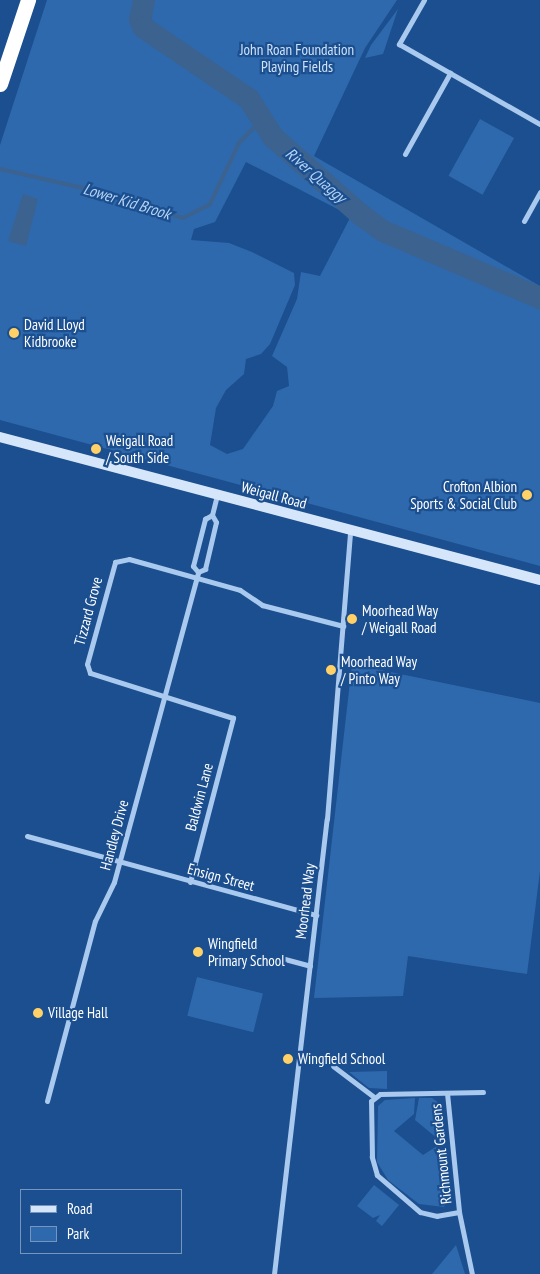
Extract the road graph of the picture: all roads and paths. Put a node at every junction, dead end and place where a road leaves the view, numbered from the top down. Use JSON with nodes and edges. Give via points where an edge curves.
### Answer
{"nodes":[{"id":1,"x":28,"y":0,"type":"edge"},
{"id":2,"x":424,"y":0,"type":"edge"},
{"id":3,"x":450,"y":73,"type":"junction"},
{"id":4,"x":0,"y":84,"type":"edge"},
{"id":5,"x":540,"y":124,"type":"edge"},
{"id":6,"x":405,"y":154,"type":"dead end"},
{"id":7,"x":540,"y":192,"type":"edge"},
{"id":8,"x":524,"y":221,"type":"dead end"},
{"id":9,"x":0,"y":437,"type":"edge"},
{"id":10,"x":217,"y":495,"type":"junction"},
{"id":11,"x":212,"y":515,"type":"junction"},
{"id":12,"x":350,"y":530,"type":"junction"},
{"id":13,"x":197,"y":575,"type":"junction"},
{"id":14,"x":540,"y":580,"type":"edge"},
{"id":15,"x":343,"y":626,"type":"junction"},
{"id":16,"x":164,"y":697,"type":"junction"},
{"id":17,"x":27,"y":836,"type":"dead end"},
{"id":18,"x":120,"y":862,"type":"junction"},
{"id":19,"x":190,"y":882,"type":"junction"},
{"id":20,"x":316,"y":915,"type":"junction"},
{"id":21,"x":281,"y":958,"type":"dead end"},
{"id":22,"x":310,"y":966,"type":"junction"},
{"id":23,"x":333,"y":1066,"type":"dead end"},
{"id":24,"x":447,"y":1092,"type":"junction"},
{"id":25,"x":483,"y":1092,"type":"dead end"},
{"id":26,"x":374,"y":1096,"type":"junction"},
{"id":27,"x":46,"y":1102,"type":"dead end"},
{"id":28,"x":459,"y":1212,"type":"junction"},
{"id":29,"x":274,"y":1274,"type":"edge"},
{"id":30,"x":472,"y":1274,"type":"edge"}],
"edges":[{"from":1,"to":4,"type":"highway"},
{"from":2,"to":3,"type":"street","via":[[399,44]]},
{"from":3,"to":5,"type":"street"},
{"from":3,"to":6,"type":"street"},
{"from":7,"to":8,"type":"street"},
{"from":9,"to":10,"type":"street","name":"Weigall Road"},
{"from":10,"to":11,"type":"street","name":"Handley Drive"},
{"from":10,"to":12,"type":"street","name":"Weigall Road"},
{"from":11,"to":13,"type":"street","name":"Handley Drive","via":[[216,522],[204,569]]},
{"from":11,"to":13,"type":"street","name":"Handley Drive","via":[[205,519],[193,566]]},
{"from":12,"to":14,"type":"street","name":"Weigall Road"},
{"from":12,"to":15,"type":"street","name":"Moorhead Way"},
{"from":13,"to":15,"type":"street","via":[[240,590],[262,604]]},
{"from":13,"to":16,"type":"street","name":"Handley Drive"},
{"from":13,"to":16,"type":"street","name":"Tizzard Grove","via":[[129,558],[120,558],[113,568],[87,669],[94,676]]},
{"from":15,"to":20,"type":"street","name":"Moorhead Way"},
{"from":16,"to":18,"type":"street","name":"Handley Drive"},
{"from":16,"to":19,"type":"street","name":"Baldwin Lane","via":[[233,718]]},
{"from":17,"to":18,"type":"street","name":"Ensign Street"},
{"from":18,"to":19,"type":"street","name":"Ensign Street"},
{"from":18,"to":27,"type":"street","name":"Handley Drive","via":[[95,921]]},
{"from":19,"to":20,"type":"street","name":"Ensign Street"},
{"from":20,"to":22,"type":"street","name":"Moorhead Way"},
{"from":21,"to":22,"type":"street"},
{"from":22,"to":29,"type":"street","name":"Moorhead Way"},
{"from":23,"to":26,"type":"street"},
{"from":24,"to":25,"type":"street","name":"Richmount Gardens"},
{"from":24,"to":26,"type":"street","name":"Richmount Gardens"},
{"from":24,"to":28,"type":"street","name":"Richmount Gardens"},
{"from":26,"to":28,"type":"street","name":"Richmount Gardens","via":[[372,1157],[377,1175],[420,1212],[437,1216]]},
{"from":28,"to":30,"type":"street","name":"Richmount Gardens"}]}
